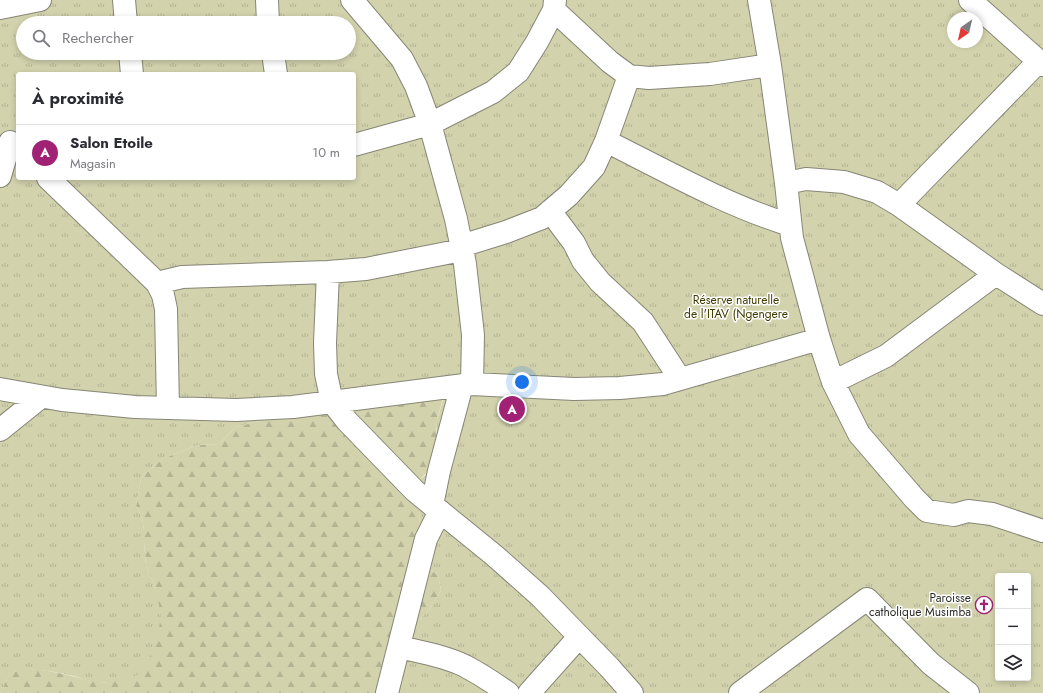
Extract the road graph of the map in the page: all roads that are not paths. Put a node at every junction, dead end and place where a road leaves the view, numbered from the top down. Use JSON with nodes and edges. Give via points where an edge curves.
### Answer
{"nodes":[{"id":1,"x":40,"y":0,"type":"edge"},
{"id":2,"x":124,"y":0,"type":"edge"},
{"id":3,"x":267,"y":0,"type":"edge"},
{"id":4,"x":352,"y":0,"type":"edge"},
{"id":5,"x":759,"y":0,"type":"edge"},
{"id":6,"x":970,"y":0,"type":"edge"},
{"id":7,"x":555,"y":5,"type":"edge"},
{"id":8,"x":0,"y":8,"type":"edge"},
{"id":9,"x":125,"y":16,"type":"edge"},
{"id":10,"x":268,"y":16,"type":"edge"},
{"id":11,"x":131,"y":60,"type":"edge"},
{"id":12,"x":274,"y":60,"type":"edge"},
{"id":13,"x":1041,"y":64,"type":"edge"},
{"id":14,"x":770,"y":65,"type":"junction"},
{"id":15,"x":132,"y":72,"type":"edge"},
{"id":16,"x":276,"y":72,"type":"edge"},
{"id":17,"x":629,"y":76,"type":"junction"},
{"id":18,"x":430,"y":124,"type":"junction"},
{"id":19,"x":606,"y":141,"type":"junction"},
{"id":20,"x":9,"y":142,"type":"edge"},
{"id":21,"x":356,"y":144,"type":"edge"},
{"id":22,"x":0,"y":176,"type":"edge"},
{"id":23,"x":50,"y":180,"type":"edge"},
{"id":24,"x":786,"y":183,"type":"junction"},
{"id":25,"x":899,"y":205,"type":"junction"},
{"id":26,"x":550,"y":211,"type":"junction"},
{"id":27,"x":790,"y":225,"type":"junction"},
{"id":28,"x":461,"y":248,"type":"junction"},
{"id":29,"x":328,"y":272,"type":"junction"},
{"id":30,"x":996,"y":274,"type":"junction"},
{"id":31,"x":157,"y":283,"type":"junction"},
{"id":32,"x":1041,"y":299,"type":"edge"},
{"id":33,"x":819,"y":339,"type":"junction"},
{"id":34,"x":680,"y":379,"type":"junction"},
{"id":35,"x":833,"y":382,"type":"junction"},
{"id":36,"x":467,"y":385,"type":"junction"},
{"id":37,"x":0,"y":389,"type":"edge"},
{"id":38,"x":41,"y":397,"type":"junction"},
{"id":39,"x":332,"y":402,"type":"junction"},
{"id":40,"x":168,"y":408,"type":"junction"},
{"id":41,"x":0,"y":430,"type":"edge"},
{"id":42,"x":436,"y":508,"type":"junction"},
{"id":43,"x":1043,"y":531,"type":"edge"},
{"id":44,"x":579,"y":637,"type":"junction"},
{"id":45,"x":399,"y":647,"type":"junction"},
{"id":46,"x":387,"y":693,"type":"edge"},
{"id":47,"x":508,"y":693,"type":"edge"},
{"id":48,"x":529,"y":693,"type":"edge"},
{"id":49,"x":632,"y":693,"type":"edge"},
{"id":50,"x":740,"y":693,"type":"edge"},
{"id":51,"x":968,"y":693,"type":"edge"}],
"edges":[{"from":1,"to":8,"type":"street"},
{"from":2,"to":9,"type":"street"},
{"from":3,"to":10,"type":"street"},
{"from":4,"to":18,"type":"street","via":[[402,59],[416,86]]},
{"from":5,"to":14,"type":"street"},
{"from":6,"to":13,"type":"street"},
{"from":7,"to":17,"type":"street","via":[[610,62]]},
{"from":7,"to":18,"type":"street","via":[[537,42],[518,72],[493,92]]},
{"from":11,"to":15,"type":"street"},
{"from":12,"to":16,"type":"street"},
{"from":13,"to":25,"type":"street"},
{"from":14,"to":17,"type":"street","via":[[702,74],[649,78]]},
{"from":14,"to":24,"type":"street"},
{"from":17,"to":19,"type":"street"},
{"from":18,"to":21,"type":"street"},
{"from":18,"to":28,"type":"street","via":[[456,219]]},
{"from":19,"to":26,"type":"street","via":[[594,167],[569,195]]},
{"from":19,"to":27,"type":"street","via":[[699,188],[762,216]]},
{"from":20,"to":22,"type":"street"},
{"from":23,"to":31,"type":"street"},
{"from":24,"to":25,"type":"street","via":[[806,179],[844,182],[877,192]]},
{"from":24,"to":27,"type":"street"},
{"from":25,"to":30,"type":"street"},
{"from":26,"to":28,"type":"street","via":[[528,224]]},
{"from":26,"to":34,"type":"street","via":[[600,282],[643,322]]},
{"from":27,"to":33,"type":"street"},
{"from":28,"to":29,"type":"street","via":[[366,269]]},
{"from":28,"to":36,"type":"street","via":[[473,335]]},
{"from":29,"to":31,"type":"street","via":[[182,277]]},
{"from":29,"to":39,"type":"street","via":[[325,358]]},
{"from":30,"to":32,"type":"street"},
{"from":30,"to":35,"type":"street","via":[[886,356]]},
{"from":31,"to":40,"type":"street","via":[[166,308]]},
{"from":33,"to":34,"type":"street"},
{"from":33,"to":35,"type":"street"},
{"from":34,"to":36,"type":"street","via":[[663,384],[620,388]]},
{"from":35,"to":43,"type":"street","via":[[859,434],[927,511],[954,515],[968,510],[992,514]]},
{"from":36,"to":39,"type":"street"},
{"from":36,"to":42,"type":"street","via":[[439,471]]},
{"from":37,"to":38,"type":"street"},
{"from":38,"to":40,"type":"street"},
{"from":38,"to":41,"type":"street"},
{"from":39,"to":40,"type":"street","via":[[236,410]]},
{"from":39,"to":42,"type":"street","via":[[409,485]]},
{"from":42,"to":44,"type":"street","via":[[540,596]]},
{"from":42,"to":45,"type":"street"},
{"from":44,"to":48,"type":"street"},
{"from":44,"to":49,"type":"street"},
{"from":45,"to":46,"type":"street"},
{"from":45,"to":47,"type":"street","via":[[464,666]]},
{"from":50,"to":51,"type":"street","via":[[867,598],[931,664]]}]}
